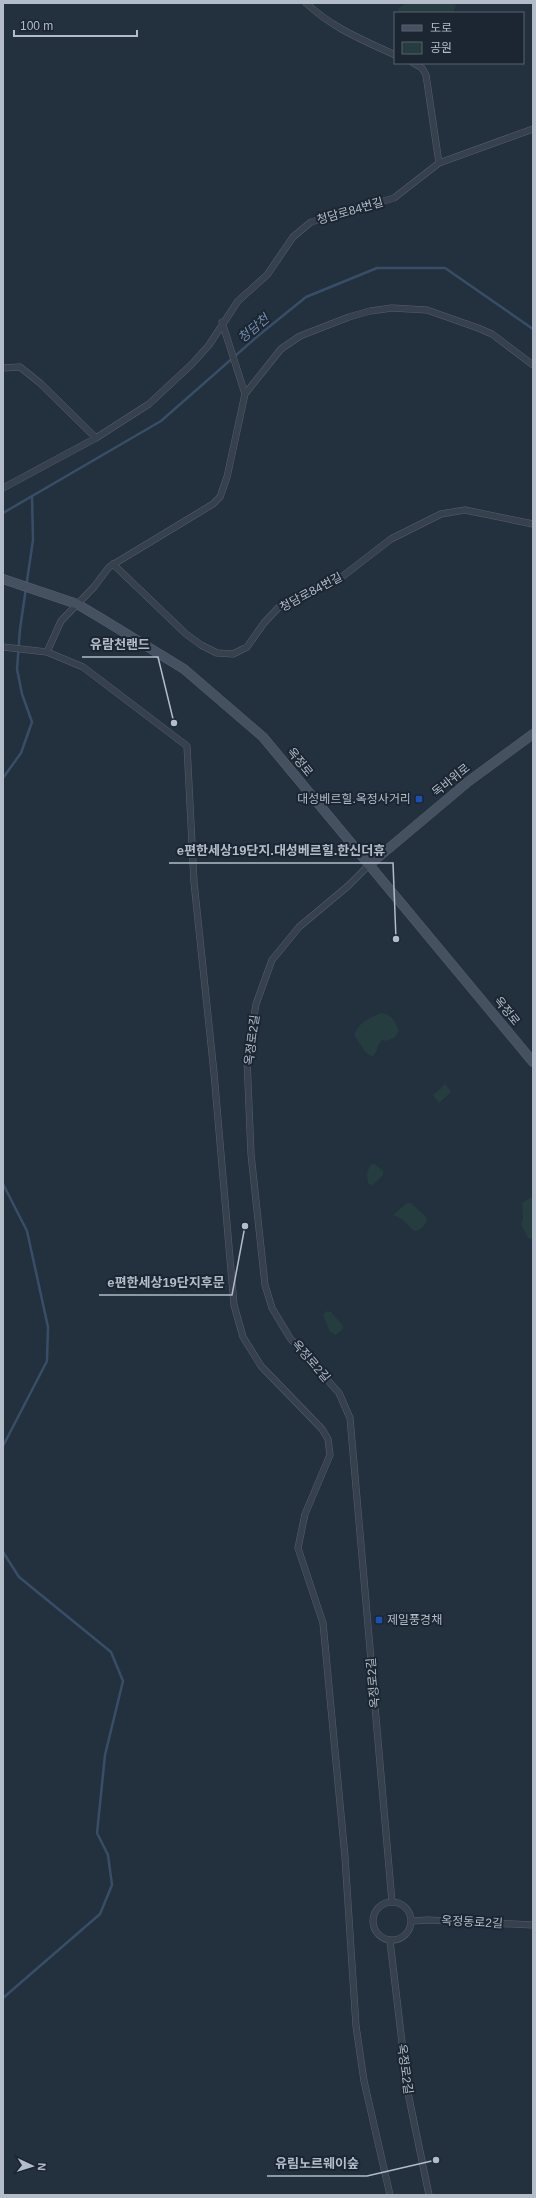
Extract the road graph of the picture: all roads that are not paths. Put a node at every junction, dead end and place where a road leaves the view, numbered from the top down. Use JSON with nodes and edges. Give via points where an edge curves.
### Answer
{"nodes":[{"id":1,"x":306,"y":3,"type":"edge"},
{"id":2,"x":394,"y":55,"type":"edge"},
{"id":3,"x":415,"y":64,"type":"edge"},
{"id":4,"x":533,"y":129,"type":"edge"},
{"id":5,"x":440,"y":163,"type":"junction"},
{"id":6,"x":222,"y":322,"type":"junction"},
{"id":7,"x":533,"y":365,"type":"edge"},
{"id":8,"x":3,"y":368,"type":"edge"},
{"id":9,"x":245,"y":394,"type":"junction"},
{"id":10,"x":96,"y":438,"type":"junction"},
{"id":11,"x":3,"y":488,"type":"edge"},
{"id":12,"x":533,"y":524,"type":"edge"},
{"id":13,"x":113,"y":564,"type":"junction"},
{"id":14,"x":3,"y":579,"type":"edge"},
{"id":15,"x":77,"y":604,"type":"junction"},
{"id":16,"x":3,"y":647,"type":"edge"},
{"id":17,"x":47,"y":652,"type":"junction"},
{"id":18,"x":533,"y":734,"type":"edge"},
{"id":19,"x":369,"y":865,"type":"junction"},
{"id":20,"x":533,"y":1062,"type":"edge"},
{"id":21,"x":392,"y":1902,"type":"junction"},
{"id":22,"x":412,"y":1921,"type":"junction"},
{"id":23,"x":533,"y":1924,"type":"edge"},
{"id":24,"x":390,"y":1941,"type":"junction"},
{"id":25,"x":390,"y":2195,"type":"edge"},
{"id":26,"x":429,"y":2195,"type":"edge"}],
"edges":[{"from":1,"to":2,"type":"street","via":[[350,36]]},
{"from":3,"to":5,"type":"street","via":[[422,68],[426,75]]},
{"from":4,"to":5,"type":"street","name":"청담로84번길"},
{"from":5,"to":6,"type":"street","name":"청담로84번길","via":[[394,198],[311,222],[301,229],[267,274],[238,301]]},
{"from":6,"to":9,"type":"street"},
{"from":6,"to":10,"type":"street","name":"청담로84번길","via":[[209,345],[177,380],[149,404]]},
{"from":7,"to":9,"type":"street","via":[[497,337],[478,328],[427,310],[392,308],[350,317],[300,336],[281,348]]},
{"from":8,"to":10,"type":"street","via":[[20,367]]},
{"from":9,"to":13,"type":"street","via":[[227,477],[220,497],[208,507]]},
{"from":10,"to":11,"type":"street","name":"청담로84번길"},
{"from":12,"to":13,"type":"street","name":"청담로84번길","via":[[473,511],[458,510],[441,514],[391,539],[343,576],[279,607],[247,647],[232,654],[216,653],[186,634]]},
{"from":13,"to":15,"type":"street"},
{"from":14,"to":15,"type":"main road","name":"옥정로"},
{"from":15,"to":17,"type":"street","via":[[61,621]]},
{"from":15,"to":19,"type":"main road","name":"옥정로","via":[[184,669],[263,737]]},
{"from":16,"to":17,"type":"street"},
{"from":17,"to":25,"type":"street","via":[[83,667],[187,746],[194,882],[234,1305],[243,1337],[261,1366],[322,1429],[328,1439],[330,1455],[305,1514],[298,1548],[323,1623],[345,1857],[356,2026],[364,2081]]},
{"from":18,"to":19,"type":"main road","name":"독바위로","via":[[469,781]]},
{"from":19,"to":20,"type":"main road","name":"옥정로"},
{"from":19,"to":21,"type":"street","name":"옥정로2길","via":[[299,927],[272,960],[256,1004],[247,1059],[252,1154],[265,1285],[272,1308],[290,1338],[338,1393],[350,1418]]},
{"from":21,"to":22,"type":"street","via":[[408,1910]]},
{"from":21,"to":24,"type":"street","via":[[380,1906],[373,1917],[374,1930],[383,1939]]},
{"from":22,"to":23,"type":"street","name":"옥정동로2길"},
{"from":22,"to":24,"type":"street","via":[[407,1933]]},
{"from":24,"to":26,"type":"street","name":"옥정로2길","via":[[408,2093]]}]}
